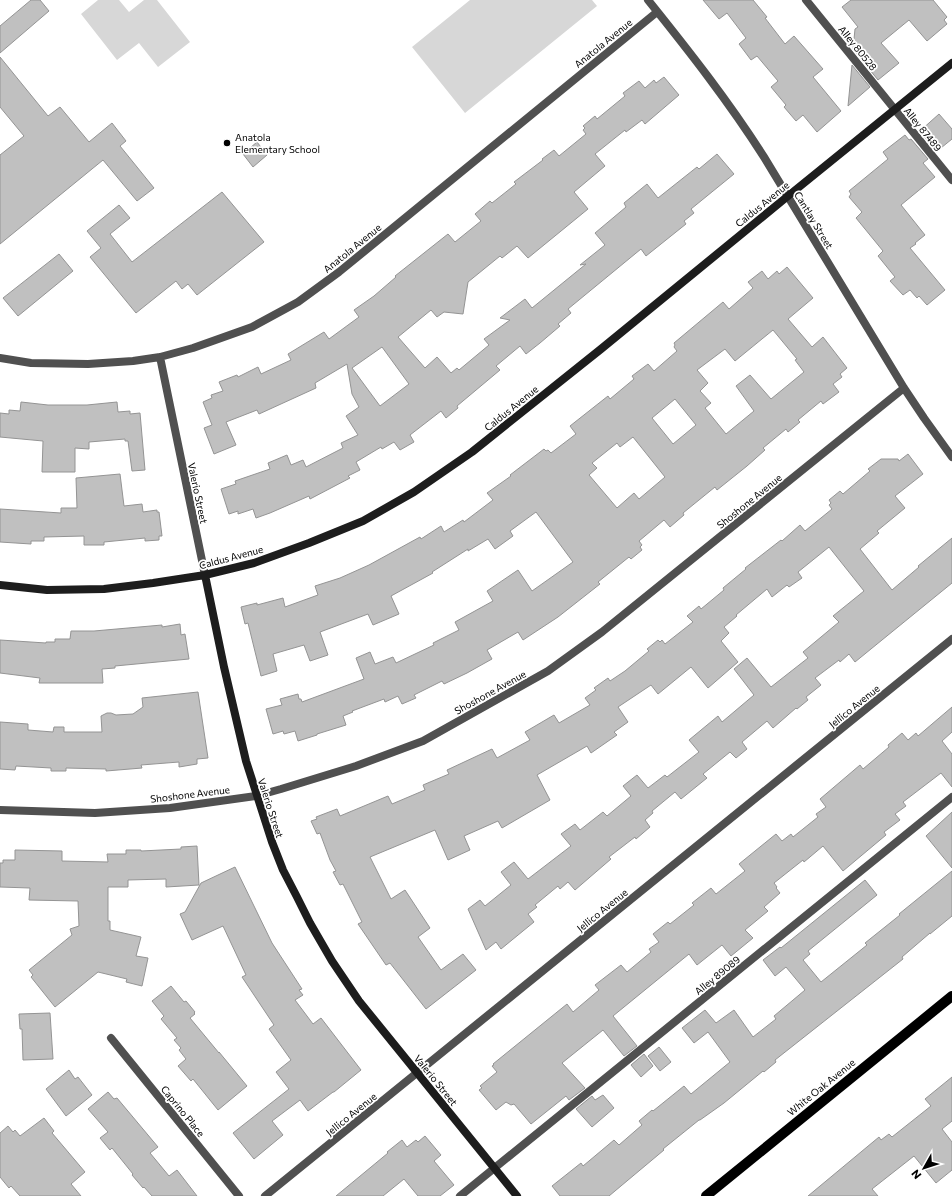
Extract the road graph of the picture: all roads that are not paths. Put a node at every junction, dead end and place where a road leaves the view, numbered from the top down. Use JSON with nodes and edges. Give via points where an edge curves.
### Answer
{"nodes":[{"id":1,"x":648,"y":0,"type":"edge"},
{"id":2,"x":806,"y":0,"type":"edge"},
{"id":3,"x":657,"y":12,"type":"junction"},
{"id":4,"x":952,"y":64,"type":"edge"},
{"id":5,"x":894,"y":109,"type":"junction"},
{"id":6,"x":952,"y":180,"type":"edge"},
{"id":7,"x":788,"y":196,"type":"junction"},
{"id":8,"x":160,"y":357,"type":"junction"},
{"id":9,"x":0,"y":358,"type":"edge"},
{"id":10,"x":904,"y":388,"type":"junction"},
{"id":11,"x":952,"y":457,"type":"edge"},
{"id":12,"x":205,"y":575,"type":"junction"},
{"id":13,"x":0,"y":585,"type":"edge"},
{"id":14,"x":952,"y":639,"type":"edge"},
{"id":15,"x":256,"y":796,"type":"junction"},
{"id":16,"x":952,"y":797,"type":"edge"},
{"id":17,"x":0,"y":810,"type":"edge"},
{"id":18,"x":952,"y":996,"type":"edge"},
{"id":19,"x":111,"y":1038,"type":"dead end"},
{"id":20,"x":417,"y":1073,"type":"junction"},
{"id":21,"x":494,"y":1168,"type":"junction"},
{"id":22,"x":239,"y":1196,"type":"edge"},
{"id":23,"x":265,"y":1196,"type":"edge"},
{"id":24,"x":460,"y":1196,"type":"edge"},
{"id":25,"x":516,"y":1196,"type":"edge"},
{"id":26,"x":706,"y":1196,"type":"edge"}],
"edges":[{"from":1,"to":3,"type":"street","name":"Cantlay Street"},
{"from":2,"to":5,"type":"street","name":"Alley 80528"},
{"from":3,"to":7,"type":"street","name":"Cantlay Street","via":[[728,103]]},
{"from":3,"to":8,"type":"street","name":"Anatola Avenue","via":[[339,272],[298,302],[252,327]]},
{"from":4,"to":5,"type":"street","name":"Caldus Avenue"},
{"from":5,"to":6,"type":"street","name":"Alley 87489"},
{"from":5,"to":7,"type":"street","name":"Caldus Avenue"},
{"from":7,"to":10,"type":"street","name":"Cantlay Street"},
{"from":7,"to":12,"type":"street","name":"Caldus Avenue","via":[[472,452],[414,492],[363,521],[310,543],[254,563]]},
{"from":8,"to":9,"type":"street","name":"Anatola Avenue","via":[[88,364],[31,363]]},
{"from":8,"to":12,"type":"street","name":"Valerio Street"},
{"from":10,"to":11,"type":"street","name":"Cantlay Street"},
{"from":10,"to":15,"type":"street","name":"Shoshone Avenue","via":[[602,632],[548,671],[423,741],[356,766]]},
{"from":12,"to":13,"type":"street","name":"Caldus Avenue","via":[[104,589],[48,590]]},
{"from":12,"to":15,"type":"street","name":"Valerio Street"},
{"from":14,"to":20,"type":"street","name":"Jellico Avenue"},
{"from":15,"to":17,"type":"street","name":"Shoshone Avenue","via":[[170,808],[95,813]]},
{"from":15,"to":20,"type":"street","name":"Valerio Street","via":[[283,870],[332,961],[359,1001]]},
{"from":16,"to":21,"type":"street","name":"Alley 89089"},
{"from":18,"to":26,"type":"main road","name":"White Oak Avenue"},
{"from":19,"to":22,"type":"street","name":"Caprino Place"},
{"from":20,"to":21,"type":"street","name":"Valerio Street"},
{"from":20,"to":23,"type":"street","name":"Jellico Avenue"},
{"from":21,"to":24,"type":"street","name":"Alley 89089"},
{"from":21,"to":25,"type":"street","name":"Valerio Street"}]}
